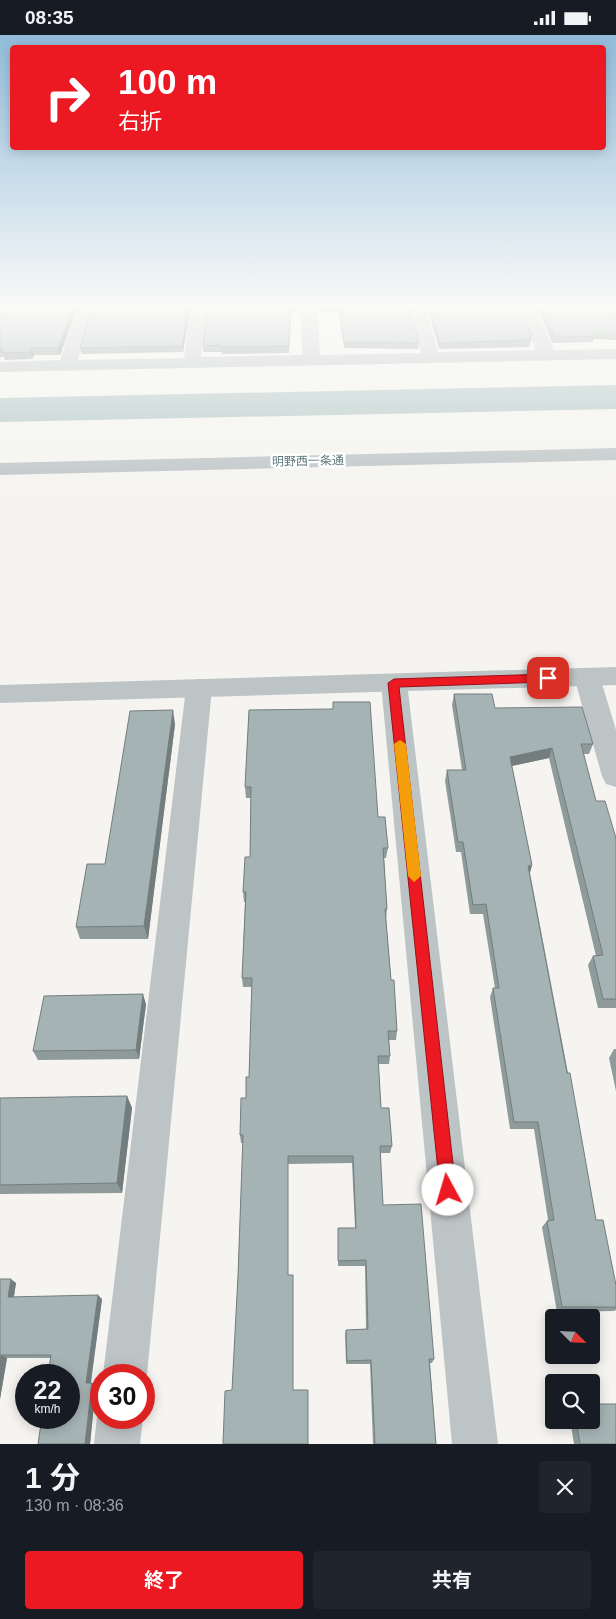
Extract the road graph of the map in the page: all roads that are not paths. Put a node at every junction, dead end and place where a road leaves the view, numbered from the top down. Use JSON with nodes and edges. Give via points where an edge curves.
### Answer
{"nodes":[{"id":1,"x":615,"y":441,"type":"edge"},
{"id":2,"x":0,"y":469,"type":"edge"},
{"id":3,"x":587,"y":677,"type":"junction"},
{"id":4,"x":616,"y":677,"type":"edge"},
{"id":5,"x":394,"y":683,"type":"junction"},
{"id":6,"x":199,"y":688,"type":"junction"},
{"id":7,"x":0,"y":694,"type":"edge"},
{"id":8,"x":616,"y":775,"type":"edge"},
{"id":9,"x":126,"y":1364,"type":"edge"},
{"id":10,"x":119,"y":1429,"type":"edge"},
{"id":11,"x":117,"y":1444,"type":"edge"},
{"id":12,"x":476,"y":1444,"type":"edge"}],
"edges":[{"from":1,"to":2,"type":"street","name":"明野西一条通"},
{"from":3,"to":4,"type":"street"},
{"from":3,"to":5,"type":"street"},
{"from":3,"to":8,"type":"street"},
{"from":5,"to":6,"type":"street"},
{"from":5,"to":12,"type":"street"},
{"from":6,"to":7,"type":"street"},
{"from":6,"to":9,"type":"street"},
{"from":10,"to":11,"type":"street"}]}
